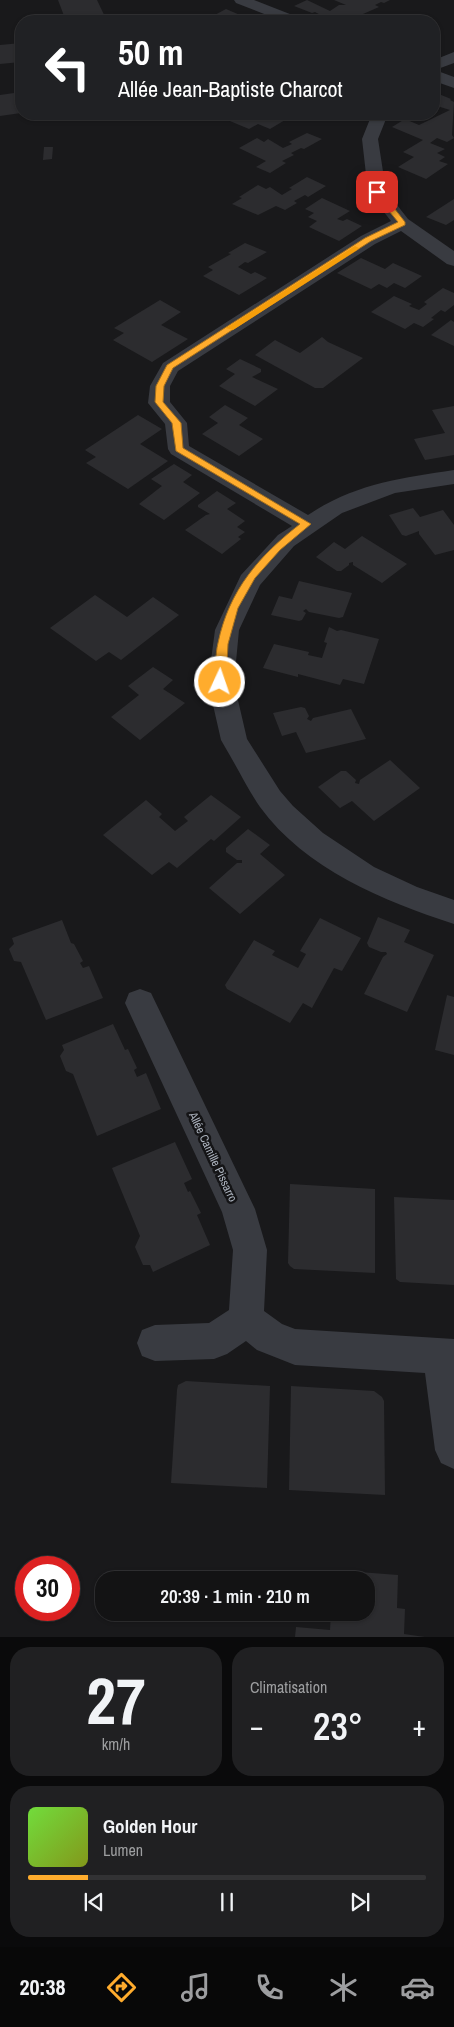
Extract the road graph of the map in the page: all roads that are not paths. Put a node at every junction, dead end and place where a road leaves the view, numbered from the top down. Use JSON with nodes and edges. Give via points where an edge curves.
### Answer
{"nodes":[{"id":1,"x":241,"y":0,"type":"edge"},
{"id":2,"x":281,"y":0,"type":"edge"},
{"id":3,"x":263,"y":9,"type":"junction"},
{"id":4,"x":279,"y":15,"type":"edge"},
{"id":5,"x":454,"y":57,"type":"edge"},
{"id":6,"x":440,"y":63,"type":"edge"},
{"id":7,"x":440,"y":77,"type":"edge"},
{"id":8,"x":454,"y":83,"type":"edge"},
{"id":9,"x":378,"y":120,"type":"edge"},
{"id":10,"x":402,"y":223,"type":"junction"},
{"id":11,"x":454,"y":260,"type":"edge"},
{"id":12,"x":454,"y":477,"type":"edge"},
{"id":13,"x":306,"y":524,"type":"junction"},
{"id":14,"x":454,"y":912,"type":"edge"},
{"id":15,"x":140,"y":1003,"type":"dead end"},
{"id":16,"x":246,"y":1320,"type":"junction"},
{"id":17,"x":155,"y":1342,"type":"dead end"},
{"id":18,"x":448,"y":1357,"type":"edge"},
{"id":19,"x":454,"y":1450,"type":"edge"}],
"edges":[{"from":1,"to":3,"type":"street"},
{"from":2,"to":3,"type":"street"},
{"from":3,"to":4,"type":"street"},
{"from":5,"to":6,"type":"street"},
{"from":7,"to":8,"type":"street"},
{"from":9,"to":10,"type":"street","via":[[370,139],[377,192]]},
{"from":10,"to":11,"type":"street"},
{"from":10,"to":13,"type":"street","via":[[368,240],[170,367],[160,386],[159,402],[176,423],[179,449]]},
{"from":12,"to":13,"type":"street","via":[[381,490]]},
{"from":13,"to":14,"type":"street","via":[[276,548],[251,576],[233,608],[223,644],[220,682],[227,721],[244,761],[270,799],[305,835],[350,867],[401,894]]},
{"from":15,"to":16,"type":"street","name":"Allée Camille Pissarro","via":[[238,1209],[250,1250]]},
{"from":16,"to":17,"type":"street","via":[[214,1341]]},
{"from":16,"to":18,"type":"street","via":[[295,1347]]},
{"from":18,"to":19,"type":"street"}]}
